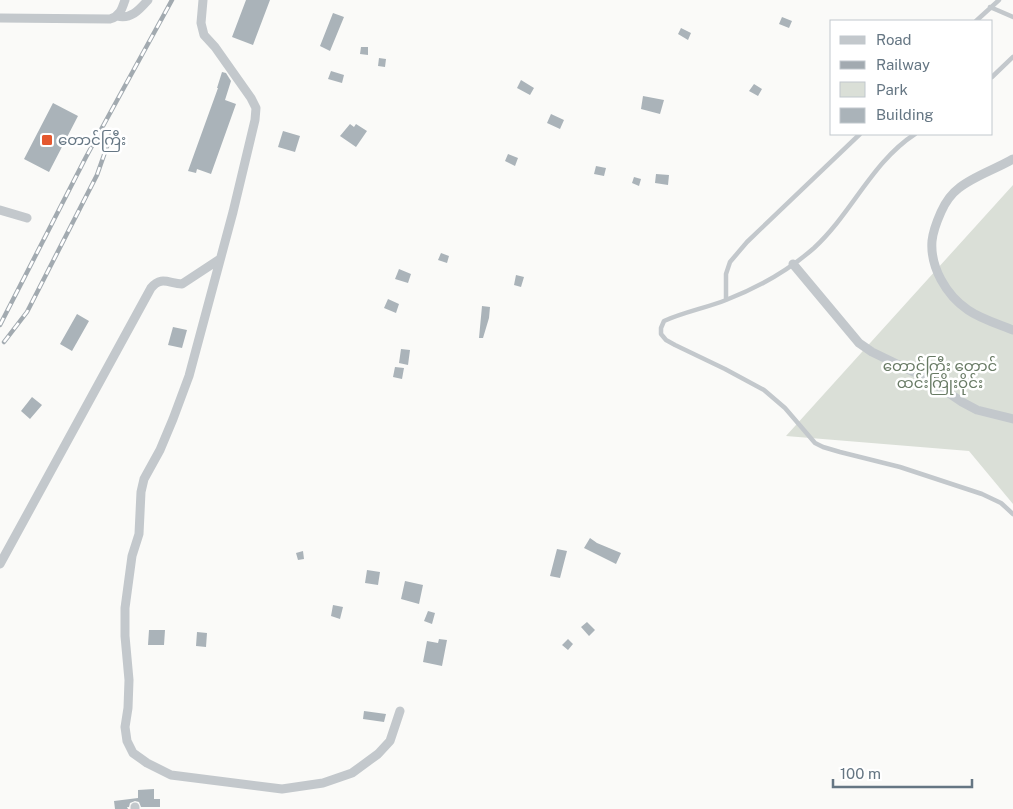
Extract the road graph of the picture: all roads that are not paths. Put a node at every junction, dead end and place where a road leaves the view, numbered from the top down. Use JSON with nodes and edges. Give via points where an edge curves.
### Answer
{"nodes":[{"id":1,"x":124,"y":0,"type":"edge"},
{"id":2,"x":148,"y":0,"type":"edge"},
{"id":3,"x":203,"y":0,"type":"edge"},
{"id":4,"x":998,"y":0,"type":"edge"},
{"id":5,"x":990,"y":7,"type":"junction"},
{"id":6,"x":117,"y":16,"type":"junction"},
{"id":7,"x":1013,"y":17,"type":"edge"},
{"id":8,"x":0,"y":18,"type":"edge"},
{"id":9,"x":977,"y":20,"type":"edge"},
{"id":10,"x":1013,"y":57,"type":"edge"},
{"id":11,"x":993,"y":76,"type":"edge"},
{"id":12,"x":859,"y":135,"type":"edge"},
{"id":13,"x":914,"y":135,"type":"edge"},
{"id":14,"x":1013,"y":159,"type":"edge"},
{"id":15,"x":0,"y":210,"type":"edge"},
{"id":16,"x":27,"y":218,"type":"dead end"},
{"id":17,"x":220,"y":259,"type":"junction"},
{"id":18,"x":793,"y":264,"type":"junction"},
{"id":19,"x":726,"y":300,"type":"junction"},
{"id":20,"x":1013,"y":330,"type":"edge"},
{"id":21,"x":1013,"y":419,"type":"edge"},
{"id":22,"x":1013,"y":514,"type":"edge"},
{"id":23,"x":0,"y":564,"type":"edge"},
{"id":24,"x":400,"y":711,"type":"dead end"}],
"edges":[{"from":1,"to":6,"type":"street"},
{"from":2,"to":6,"type":"street","via":[[129,17]]},
{"from":3,"to":17,"type":"street","via":[[201,23],[204,35],[256,108],[256,120]]},
{"from":4,"to":5,"type":"lane"},
{"from":5,"to":7,"type":"lane"},
{"from":5,"to":9,"type":"lane"},
{"from":6,"to":8,"type":"street","via":[[110,19]]},
{"from":10,"to":11,"type":"lane"},
{"from":12,"to":19,"type":"lane","via":[[730,262],[726,274]]},
{"from":13,"to":18,"type":"lane","via":[[872,175],[849,208],[814,248]]},
{"from":14,"to":20,"type":"street","via":[[958,188],[945,202],[932,242],[933,259],[941,281],[954,297],[967,310]]},
{"from":15,"to":16,"type":"street"},
{"from":17,"to":23,"type":"street","via":[[182,284],[163,280],[151,288]]},
{"from":17,"to":24,"type":"street","via":[[189,376],[141,492],[138,534],[125,608],[124,636],[129,680],[126,741],[147,763],[171,775],[282,789],[323,783],[352,773],[378,754],[390,740]]},
{"from":18,"to":19,"type":"lane"},
{"from":18,"to":21,"type":"street","via":[[859,343],[977,410]]},
{"from":19,"to":22,"type":"lane","via":[[664,321],[661,334],[675,345],[764,390],[815,442],[824,447],[982,494],[1001,503]]}]}
